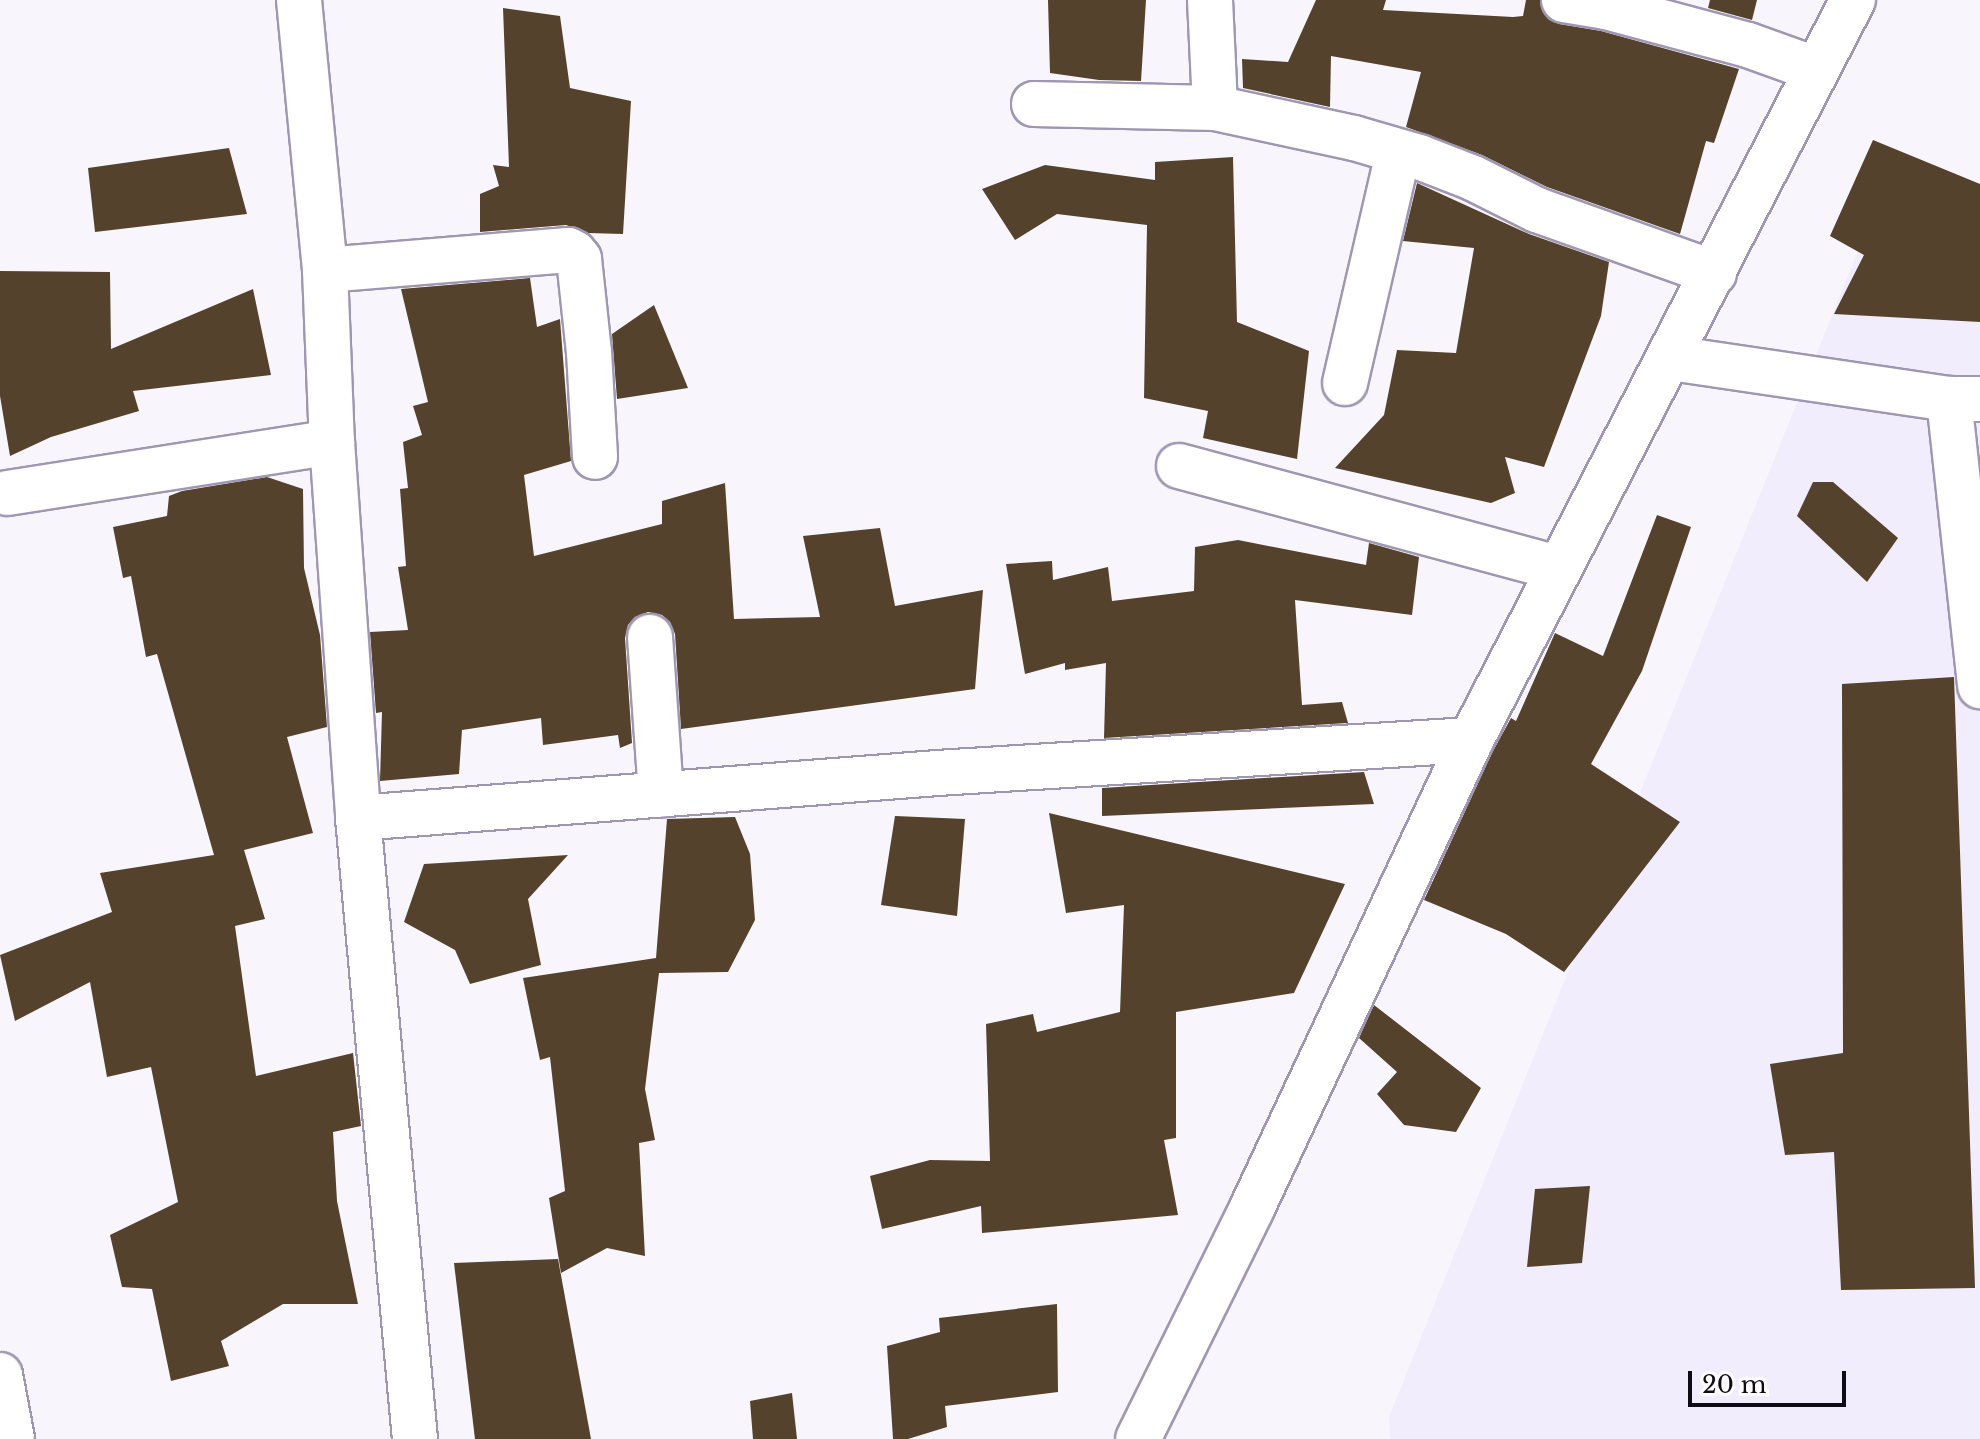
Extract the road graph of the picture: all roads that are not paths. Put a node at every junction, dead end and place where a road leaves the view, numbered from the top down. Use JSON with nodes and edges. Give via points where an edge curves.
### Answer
{"nodes":[{"id":1,"x":299,"y":0,"type":"edge"},
{"id":2,"x":1210,"y":0,"type":"edge"},
{"id":3,"x":1564,"y":0,"type":"edge"},
{"id":4,"x":1853,"y":0,"type":"edge"},
{"id":5,"x":1815,"y":69,"type":"junction"},
{"id":6,"x":1034,"y":104,"type":"dead end"},
{"id":7,"x":1215,"y":108,"type":"junction"},
{"id":8,"x":1398,"y":153,"type":"junction"},
{"id":9,"x":325,"y":270,"type":"junction"},
{"id":10,"x":1714,"y":273,"type":"junction"},
{"id":11,"x":1671,"y":358,"type":"junction"},
{"id":12,"x":1345,"y":383,"type":"dead end"},
{"id":13,"x":1965,"y":399,"type":"edge"},
{"id":14,"x":332,"y":442,"type":"junction"},
{"id":15,"x":595,"y":457,"type":"dead end"},
{"id":16,"x":1179,"y":466,"type":"dead end"},
{"id":17,"x":7,"y":493,"type":"dead end"},
{"id":18,"x":1558,"y":568,"type":"junction"},
{"id":19,"x":650,"y":637,"type":"dead end"},
{"id":20,"x":1980,"y":686,"type":"edge"},
{"id":21,"x":1471,"y":740,"type":"junction"},
{"id":22,"x":661,"y":795,"type":"junction"},
{"id":23,"x":358,"y":818,"type":"junction"},
{"id":24,"x":0,"y":1375,"type":"edge"},
{"id":25,"x":12,"y":1439,"type":"edge"},
{"id":26,"x":415,"y":1439,"type":"edge"},
{"id":27,"x":1138,"y":1439,"type":"edge"}],
"edges":[{"from":1,"to":9,"type":"street"},
{"from":2,"to":7,"type":"street"},
{"from":3,"to":5,"type":"street","via":[[1748,45]]},
{"from":4,"to":5,"type":"street"},
{"from":5,"to":10,"type":"street"},
{"from":6,"to":7,"type":"street"},
{"from":7,"to":8,"type":"street","via":[[1354,138]]},
{"from":8,"to":10,"type":"street"},
{"from":8,"to":12,"type":"street"},
{"from":9,"to":14,"type":"street"},
{"from":9,"to":15,"type":"street","via":[[574,253],[579,259],[589,352]]},
{"from":10,"to":11,"type":"street"},
{"from":11,"to":13,"type":"street"},
{"from":11,"to":18,"type":"street"},
{"from":13,"to":20,"type":"street"},
{"from":14,"to":17,"type":"street"},
{"from":14,"to":23,"type":"street"},
{"from":16,"to":18,"type":"street"},
{"from":18,"to":21,"type":"street"},
{"from":19,"to":22,"type":"street"},
{"from":21,"to":22,"type":"street"},
{"from":21,"to":27,"type":"street"},
{"from":22,"to":23,"type":"street"},
{"from":23,"to":26,"type":"street"},
{"from":24,"to":25,"type":"street"}]}
